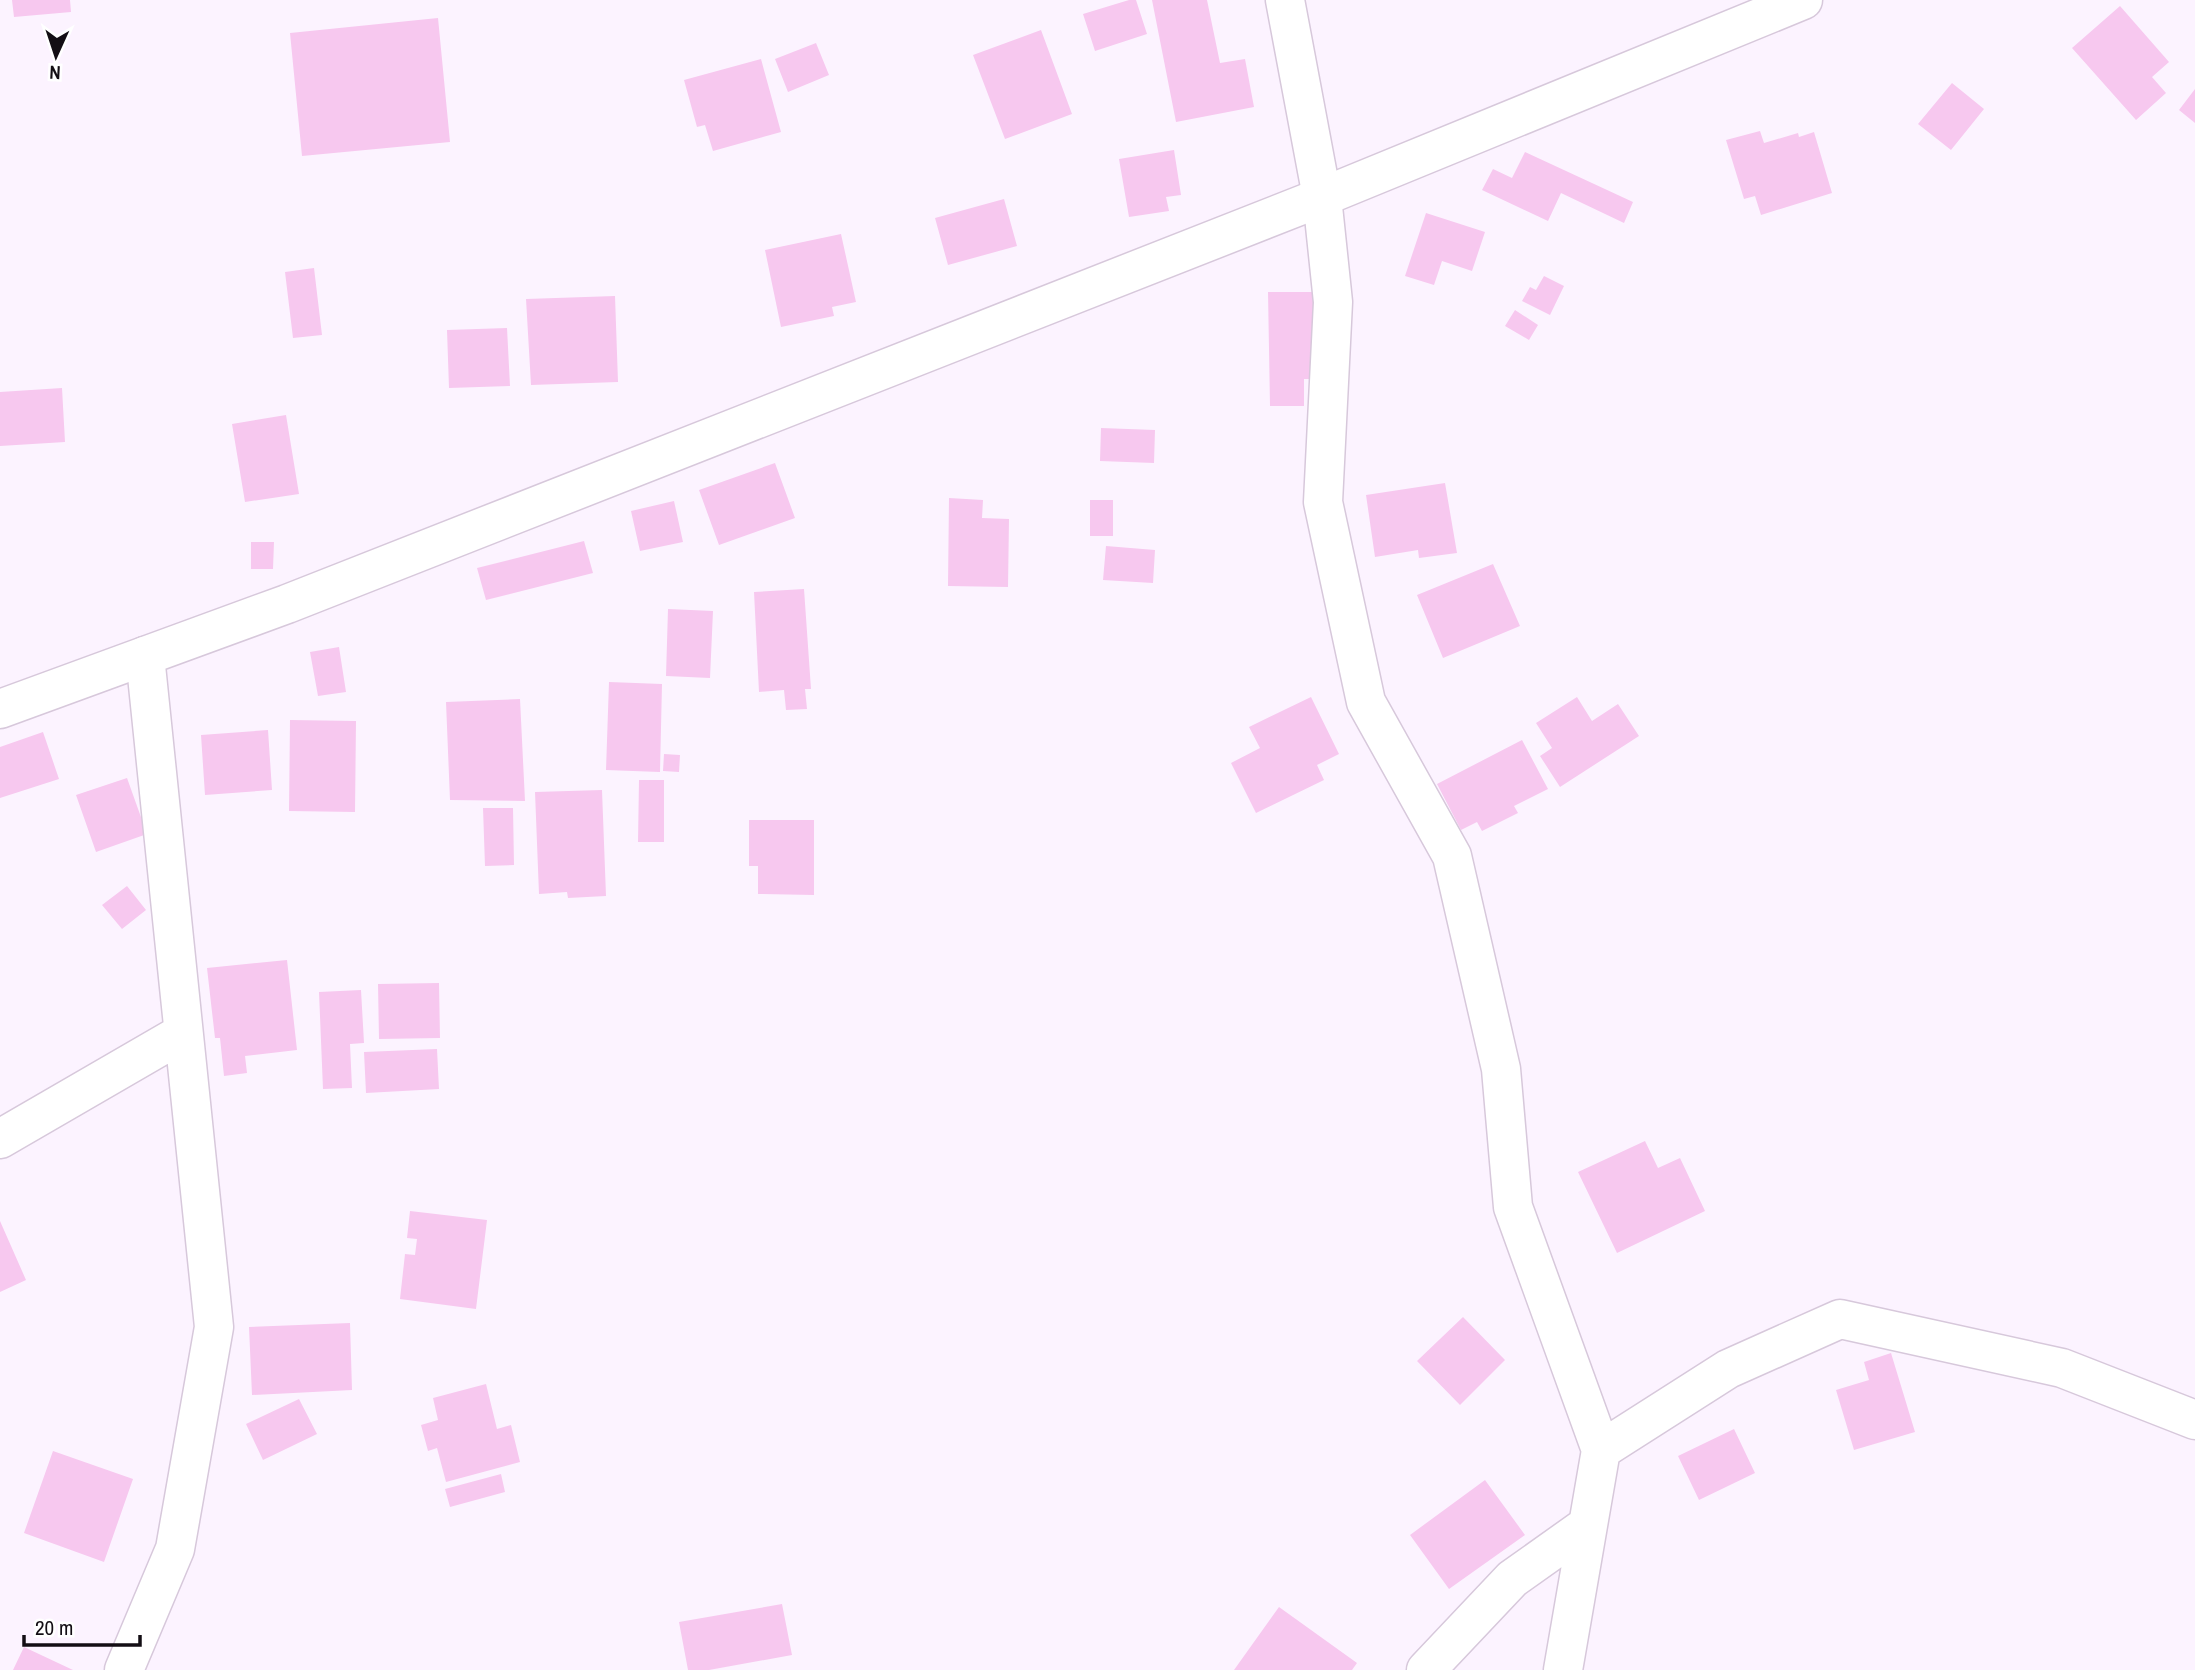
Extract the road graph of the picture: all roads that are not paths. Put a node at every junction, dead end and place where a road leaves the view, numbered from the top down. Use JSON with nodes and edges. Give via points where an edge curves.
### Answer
{"nodes":[{"id":1,"x":1284,"y":0,"type":"edge"},
{"id":2,"x":1803,"y":0,"type":"edge"},
{"id":3,"x":1322,"y":197,"type":"junction"},
{"id":4,"x":145,"y":656,"type":"junction"},
{"id":5,"x":0,"y":709,"type":"edge"},
{"id":6,"x":183,"y":1032,"type":"junction"},
{"id":7,"x":0,"y":1139,"type":"edge"},
{"id":8,"x":2195,"y":1420,"type":"edge"},
{"id":9,"x":1601,"y":1450,"type":"junction"},
{"id":10,"x":1588,"y":1525,"type":"junction"},
{"id":11,"x":124,"y":1670,"type":"edge"},
{"id":12,"x":1426,"y":1670,"type":"edge"},
{"id":13,"x":1563,"y":1670,"type":"edge"}],
"edges":[{"from":1,"to":3,"type":"street"},
{"from":2,"to":3,"type":"street"},
{"from":3,"to":4,"type":"street"},
{"from":3,"to":9,"type":"street","via":[[1333,302],[1323,502],[1366,702],[1452,856],[1501,1069],[1513,1207]]},
{"from":4,"to":5,"type":"street"},
{"from":4,"to":6,"type":"street"},
{"from":6,"to":7,"type":"street"},
{"from":6,"to":11,"type":"street","via":[[214,1327],[175,1549]]},
{"from":8,"to":9,"type":"street","via":[[2062,1368],[1840,1319],[1728,1369]]},
{"from":9,"to":10,"type":"street"},
{"from":10,"to":12,"type":"street","via":[[1512,1579]]},
{"from":10,"to":13,"type":"street"}]}
